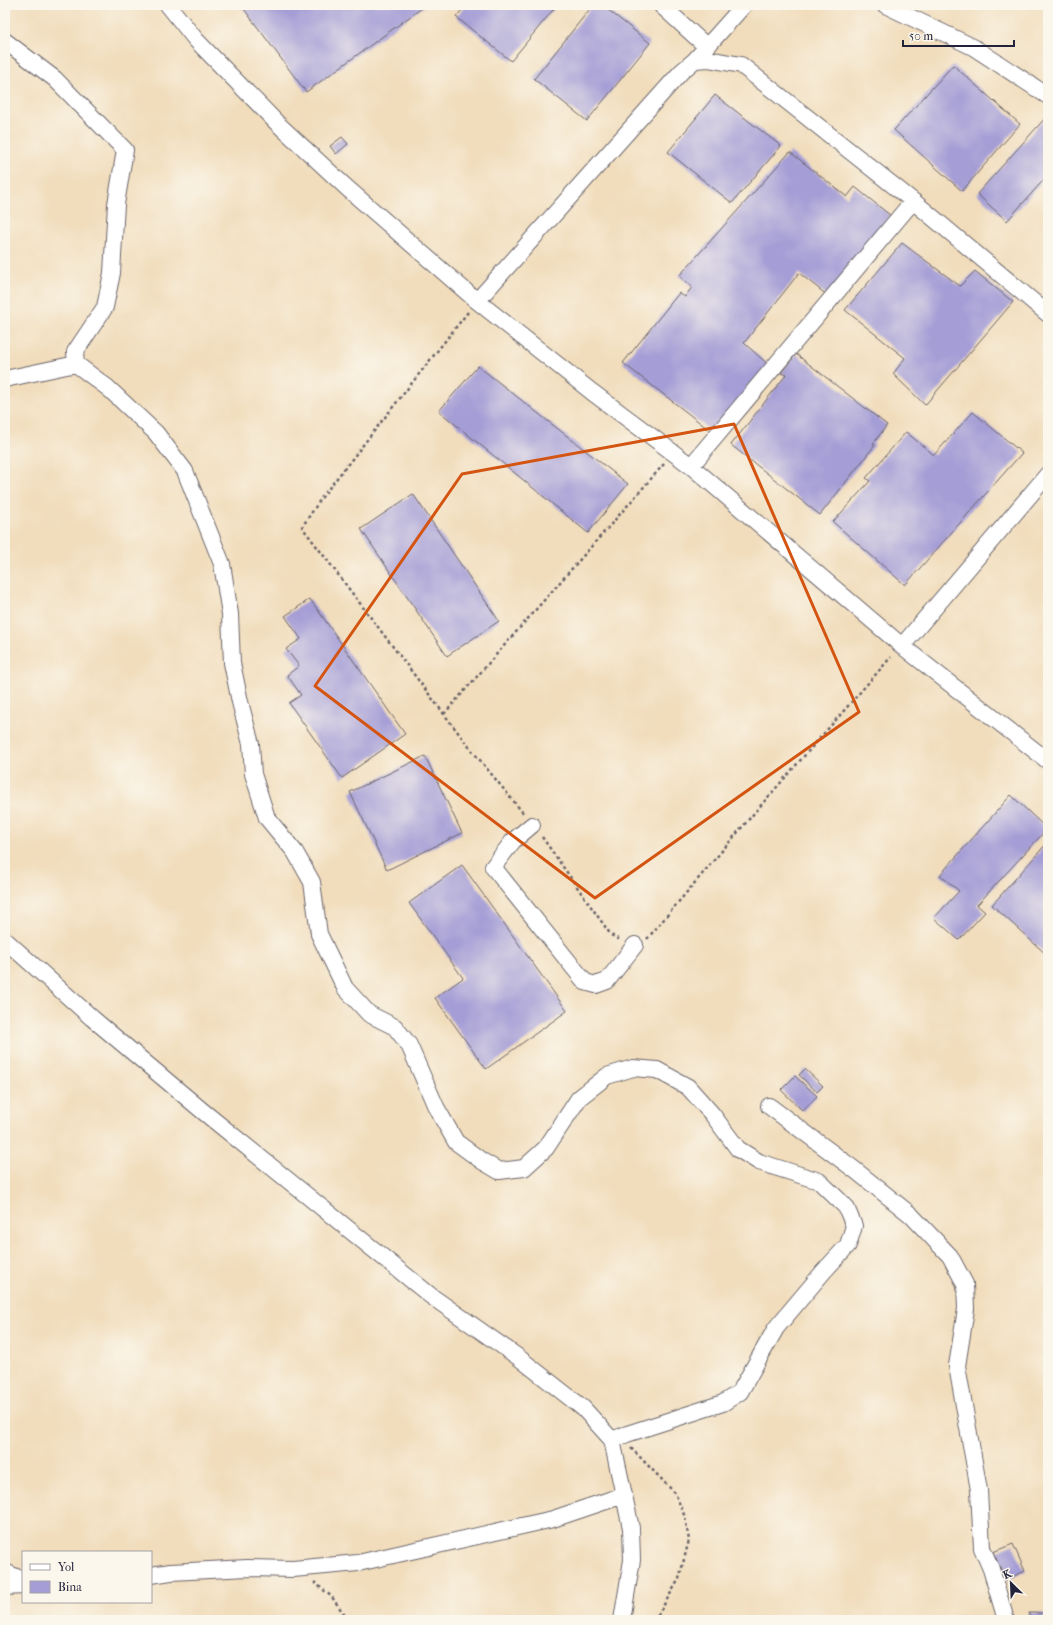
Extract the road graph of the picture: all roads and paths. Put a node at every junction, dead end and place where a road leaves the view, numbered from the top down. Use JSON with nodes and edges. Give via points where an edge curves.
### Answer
{"nodes":[{"id":1,"x":168,"y":5,"type":"edge"},
{"id":2,"x":661,"y":5,"type":"edge"},
{"id":3,"x":744,"y":5,"type":"edge"},
{"id":4,"x":885,"y":5,"type":"edge"},
{"id":5,"x":5,"y":41,"type":"edge"},
{"id":6,"x":707,"y":47,"type":"junction"},
{"id":7,"x":695,"y":60,"type":"junction"},
{"id":8,"x":1048,"y":96,"type":"edge"},
{"id":9,"x":913,"y":201,"type":"junction"},
{"id":10,"x":477,"y":301,"type":"junction"},
{"id":11,"x":1048,"y":314,"type":"edge"},
{"id":12,"x":76,"y":364,"type":"junction"},
{"id":13,"x":5,"y":379,"type":"edge"},
{"id":14,"x":674,"y":454,"type":"junction"},
{"id":15,"x":691,"y":466,"type":"junction"},
{"id":16,"x":1048,"y":474,"type":"edge"},
{"id":17,"x":902,"y":646,"type":"junction"},
{"id":18,"x":444,"y":714,"type":"junction"},
{"id":19,"x":1048,"y":761,"type":"edge"},
{"id":20,"x":532,"y":825,"type":"junction"},
{"id":21,"x":5,"y":940,"type":"edge"},
{"id":22,"x":636,"y":945,"type":"junction"},
{"id":23,"x":769,"y":1106,"type":"dead end"},
{"id":24,"x":612,"y":1440,"type":"junction"},
{"id":25,"x":624,"y":1495,"type":"junction"},
{"id":26,"x":293,"y":1569,"type":"junction"},
{"id":27,"x":5,"y":1572,"type":"edge"},
{"id":28,"x":152,"y":1575,"type":"edge"},
{"id":29,"x":22,"y":1580,"type":"edge"},
{"id":30,"x":22,"y":1586,"type":"edge"},
{"id":31,"x":5,"y":1587,"type":"edge"},
{"id":32,"x":348,"y":1620,"type":"edge"},
{"id":33,"x":622,"y":1620,"type":"edge"},
{"id":34,"x":655,"y":1620,"type":"edge"},
{"id":35,"x":1006,"y":1620,"type":"edge"}],
"edges":[{"from":1,"to":10,"type":"street","via":[[196,40],[278,124]]},
{"from":2,"to":6,"type":"street"},
{"from":3,"to":6,"type":"street"},
{"from":4,"to":8,"type":"street","via":[[973,47]]},
{"from":5,"to":12,"type":"street","via":[[55,79],[125,150],[116,204],[112,273],[105,307],[75,352]]},
{"from":6,"to":7,"type":"street"},
{"from":7,"to":9,"type":"street","via":[[708,59],[741,66]]},
{"from":7,"to":10,"type":"street","via":[[680,72]]},
{"from":9,"to":11,"type":"street"},
{"from":9,"to":15,"type":"street"},
{"from":10,"to":14,"type":"street"},
{"from":10,"to":18,"type":"path","via":[[322,496],[302,527]]},
{"from":12,"to":13,"type":"street"},
{"from":12,"to":24,"type":"street","via":[[108,388],[156,433],[185,471],[222,564],[230,614],[232,663],[251,744],[253,774],[267,818],[295,852],[312,882],[319,934],[345,988],[368,1014],[395,1027],[409,1045],[436,1107],[456,1142],[499,1172],[524,1168],[546,1148],[579,1098],[607,1076],[633,1068],[657,1070],[688,1086],[738,1149],[759,1162],[819,1181],[846,1207],[854,1226],[848,1245],[776,1328],[740,1392],[723,1403]]},
{"from":14,"to":15,"type":"street"},
{"from":14,"to":18,"type":"path"},
{"from":15,"to":17,"type":"street"},
{"from":16,"to":17,"type":"street"},
{"from":17,"to":19,"type":"street"},
{"from":17,"to":22,"type":"path","via":[[646,939]]},
{"from":18,"to":20,"type":"path"},
{"from":20,"to":22,"type":"path","via":[[611,935],[624,943]]},
{"from":20,"to":22,"type":"street","via":[[513,841],[493,867],[585,982],[596,985],[607,980]]},
{"from":21,"to":24,"type":"street","via":[[92,1018],[242,1143],[431,1296],[518,1357],[583,1408]]},
{"from":23,"to":35,"type":"street","via":[[856,1170],[910,1214],[950,1256],[964,1284],[966,1309],[957,1366],[979,1490],[982,1548]]},
{"from":24,"to":25,"type":"street"},
{"from":24,"to":34,"type":"path","via":[[627,1444],[675,1493],[685,1517],[689,1540],[679,1579]]},
{"from":25,"to":26,"type":"street","via":[[553,1519],[432,1547],[358,1563]]},
{"from":25,"to":33,"type":"street","via":[[631,1528],[632,1560]]},
{"from":26,"to":28,"type":"street","via":[[247,1568]]},
{"from":26,"to":32,"type":"path","via":[[310,1578],[332,1597]]},
{"from":27,"to":29,"type":"street"},
{"from":30,"to":31,"type":"street"}]}
